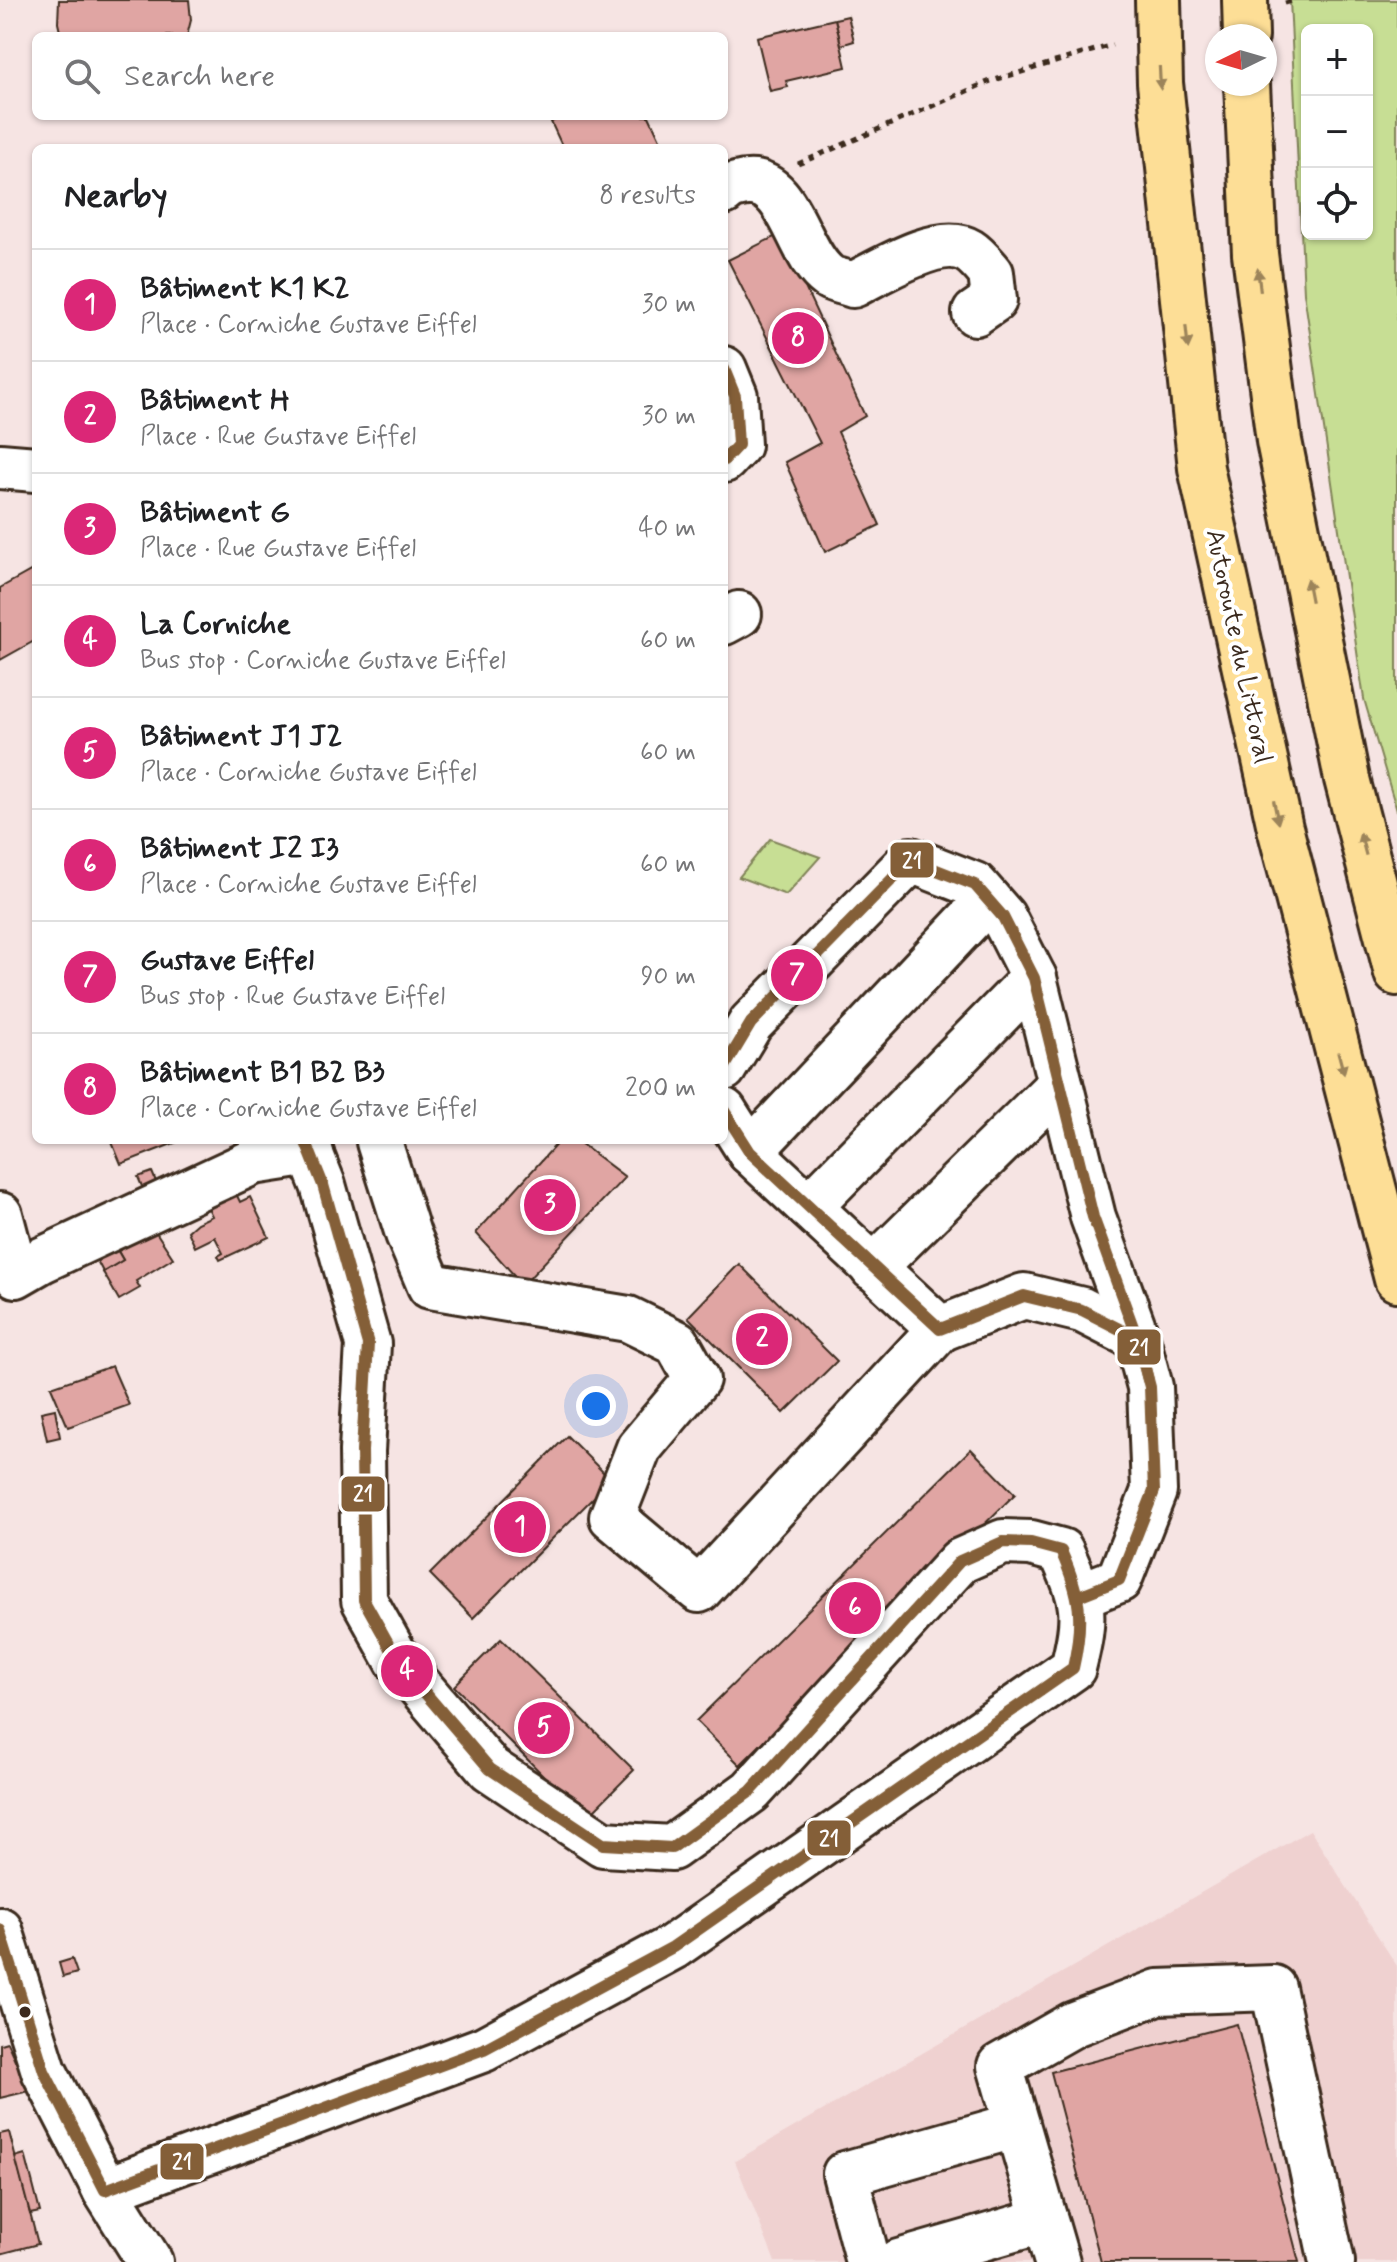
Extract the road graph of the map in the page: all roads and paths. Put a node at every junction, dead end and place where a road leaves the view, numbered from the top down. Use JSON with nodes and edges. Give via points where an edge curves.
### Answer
{"nodes":[{"id":1,"x":1158,"y":0,"type":"edge"},
{"id":2,"x":1245,"y":0,"type":"edge"},
{"id":3,"x":1246,"y":24,"type":"edge"},
{"id":4,"x":1112,"y":45,"type":"dead end"},
{"id":5,"x":1248,"y":96,"type":"edge"},
{"id":6,"x":741,"y":187,"type":"edge"},
{"id":7,"x":975,"y":313,"type":"dead end"},
{"id":8,"x":728,"y":379,"type":"edge"},
{"id":9,"x":728,"y":456,"type":"edge"},
{"id":10,"x":0,"y":466,"type":"edge"},
{"id":11,"x":32,"y":469,"type":"edge"},
{"id":12,"x":988,"y":900,"type":"junction"},
{"id":13,"x":1397,"y":973,"type":"edge"},
{"id":14,"x":1034,"y":978,"type":"junction"},
{"id":15,"x":728,"y":1061,"type":"edge"},
{"id":16,"x":1060,"y":1084,"type":"junction"},
{"id":17,"x":728,"y":1117,"type":"edge"},
{"id":18,"x":359,"y":1144,"type":"edge"},
{"id":19,"x":381,"y":1144,"type":"edge"},
{"id":20,"x":310,"y":1151,"type":"edge"},
{"id":21,"x":750,"y":1152,"type":"junction"},
{"id":22,"x":809,"y":1207,"type":"junction"},
{"id":23,"x":0,"y":1215,"type":"edge"},
{"id":24,"x":873,"y":1268,"type":"junction"},
{"id":25,"x":1397,"y":1279,"type":"edge"},
{"id":26,"x":940,"y":1329,"type":"junction"},
{"id":27,"x":1137,"y":1338,"type":"junction"},
{"id":28,"x":1081,"y":1595,"type":"junction"},
{"id":29,"x":0,"y":1930,"type":"edge"},
{"id":30,"x":1017,"y":2125,"type":"junction"},
{"id":31,"x":105,"y":2190,"type":"junction"},
{"id":32,"x":1045,"y":2220,"type":"junction"},
{"id":33,"x":150,"y":2262,"type":"edge"},
{"id":34,"x":868,"y":2262,"type":"edge"},
{"id":35,"x":899,"y":2262,"type":"edge"},
{"id":36,"x":1057,"y":2262,"type":"edge"},
{"id":37,"x":1332,"y":2262,"type":"edge"}],
"edges":[{"from":1,"to":25,"type":"highway","name":"Autoroute du Littoral","one_way":true,"via":[[1160,83],[1201,468],[1280,828]]},
{"from":2,"to":3,"type":"highway"},
{"from":4,"to":6,"type":"path","via":[[988,82]]},
{"from":13,"to":5,"type":"highway","one_way":true,"via":[[1347,779],[1279,441],[1255,254]]},
{"from":6,"to":7,"type":"street","via":[[777,193],[808,252],[829,276],[853,285],[918,253],[949,246],[968,250],[991,273],[994,300]]},
{"from":8,"to":9,"type":"street","via":[[735,396],[738,445]]},
{"from":10,"to":11,"type":"street"},
{"from":12,"to":14,"type":"street","via":[[1003,917]]},
{"from":12,"to":15,"type":"street","via":[[975,885],[911,860],[751,1023]]},
{"from":12,"to":21,"type":"street"},
{"from":14,"to":16,"type":"street"},
{"from":14,"to":22,"type":"street"},
{"from":16,"to":24,"type":"street"},
{"from":16,"to":27,"type":"street","via":[[1093,1217]]},
{"from":17,"to":21,"type":"street"},
{"from":18,"to":20,"type":"street"},
{"from":19,"to":26,"type":"street","via":[[430,1286],[628,1319],[677,1343],[697,1379],[639,1448],[612,1517],[699,1590]]},
{"from":20,"to":23,"type":"street","via":[[253,1162],[16,1275]]},
{"from":20,"to":28,"type":"street","via":[[368,1344],[362,1451],[364,1600],[398,1661],[490,1769],[603,1844],[672,1848],[751,1791],[960,1561],[1003,1542],[1061,1551]]},
{"from":21,"to":22,"type":"street"},
{"from":22,"to":24,"type":"street"},
{"from":24,"to":26,"type":"street"},
{"from":26,"to":27,"type":"street","via":[[1024,1296],[1082,1310]]},
{"from":27,"to":28,"type":"street","via":[[1150,1387],[1154,1491],[1119,1580]]},
{"from":28,"to":31,"type":"street","via":[[1082,1631],[1073,1668],[673,1947],[484,2049]]},
{"from":29,"to":31,"type":"street","via":[[44,2071]]},
{"from":30,"to":32,"type":"street"},
{"from":30,"to":34,"type":"street","via":[[845,2174]]},
{"from":30,"to":37,"type":"street","via":[[1000,2066],[1074,2024],[1158,1992],[1273,1988]]},
{"from":31,"to":33,"type":"street"},
{"from":32,"to":35,"type":"street"},
{"from":32,"to":36,"type":"street"}]}
